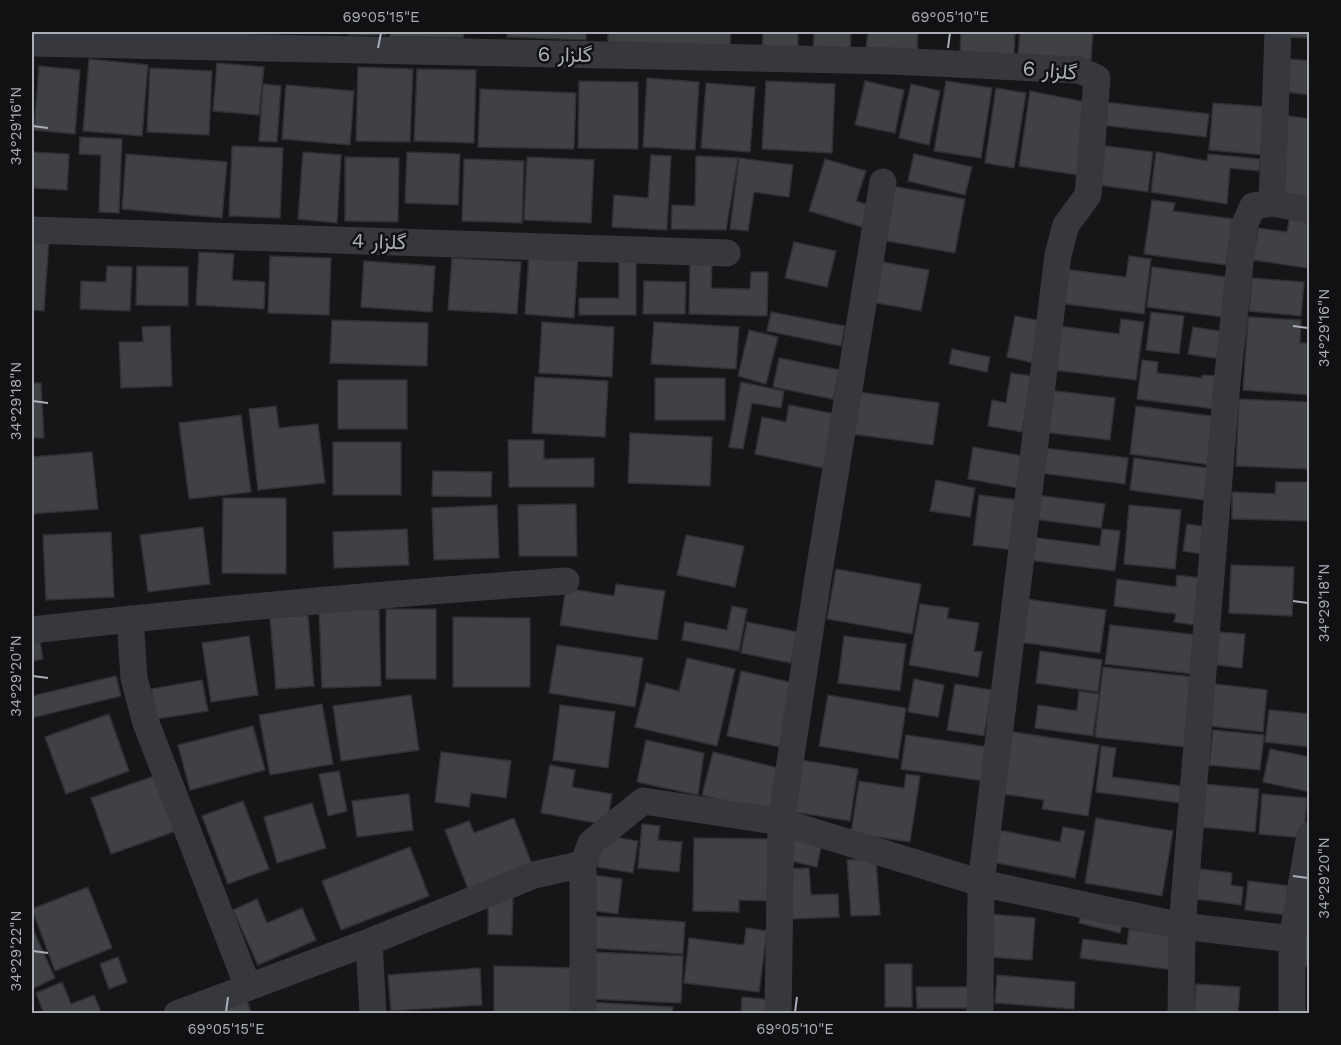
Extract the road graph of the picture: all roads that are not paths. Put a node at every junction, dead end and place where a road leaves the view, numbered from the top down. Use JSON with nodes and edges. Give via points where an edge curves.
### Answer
{"nodes":[{"id":1,"x":1278,"y":32,"type":"edge"},
{"id":2,"x":32,"y":43,"type":"edge"},
{"id":3,"x":883,"y":182,"type":"dead end"},
{"id":4,"x":1272,"y":203,"type":"junction"},
{"id":5,"x":1310,"y":210,"type":"edge"},
{"id":6,"x":32,"y":230,"type":"edge"},
{"id":7,"x":727,"y":253,"type":"dead end"},
{"id":8,"x":566,"y":581,"type":"dead end"},
{"id":9,"x":130,"y":619,"type":"junction"},
{"id":10,"x":32,"y":630,"type":"edge"},
{"id":11,"x":781,"y":822,"type":"junction"},
{"id":12,"x":1310,"y":835,"type":"edge"},
{"id":13,"x":584,"y":864,"type":"junction"},
{"id":14,"x":981,"y":883,"type":"junction"},
{"id":15,"x":1182,"y":926,"type":"junction"},
{"id":16,"x":1292,"y":939,"type":"junction"},
{"id":17,"x":369,"y":942,"type":"junction"},
{"id":18,"x":248,"y":987,"type":"junction"},
{"id":19,"x":177,"y":1014,"type":"edge"},
{"id":20,"x":373,"y":1014,"type":"edge"},
{"id":21,"x":583,"y":1014,"type":"edge"},
{"id":22,"x":778,"y":1014,"type":"edge"},
{"id":23,"x":980,"y":1014,"type":"edge"},
{"id":24,"x":1181,"y":1014,"type":"edge"},
{"id":25,"x":1292,"y":1014,"type":"edge"}],
"edges":[{"from":1,"to":4,"type":"street"},
{"from":2,"to":14,"type":"street","name":"گلزار 6","via":[[893,61],[1079,70],[1096,78],[1088,195],[1066,225],[1058,255]]},
{"from":3,"to":11,"type":"street"},
{"from":4,"to":5,"type":"street"},
{"from":4,"to":15,"type":"street","via":[[1253,206],[1244,226],[1227,382]]},
{"from":6,"to":7,"type":"street","name":"گلزار 4"},
{"from":8,"to":9,"type":"street"},
{"from":9,"to":10,"type":"street"},
{"from":9,"to":18,"type":"street","via":[[134,678],[146,723]]},
{"from":11,"to":13,"type":"street","via":[[643,801],[591,843]]},
{"from":11,"to":14,"type":"street"},
{"from":11,"to":22,"type":"street"},
{"from":12,"to":16,"type":"street"},
{"from":13,"to":17,"type":"street","via":[[534,875]]},
{"from":13,"to":21,"type":"street"},
{"from":14,"to":15,"type":"street"},
{"from":14,"to":23,"type":"street"},
{"from":15,"to":16,"type":"street"},
{"from":15,"to":24,"type":"street"},
{"from":16,"to":25,"type":"street"},
{"from":17,"to":18,"type":"street"},
{"from":17,"to":20,"type":"street"},
{"from":18,"to":19,"type":"street"}]}
